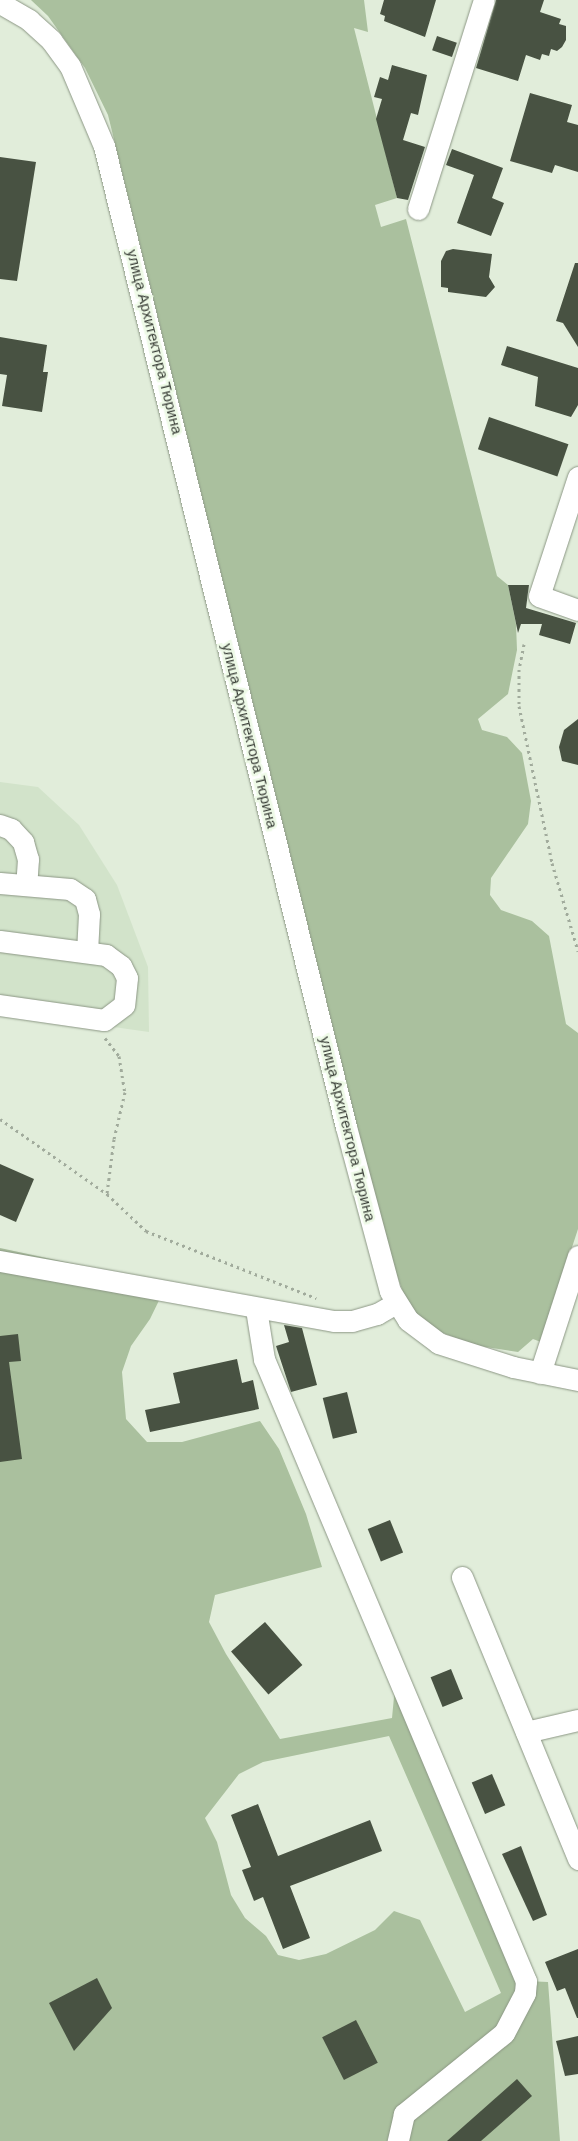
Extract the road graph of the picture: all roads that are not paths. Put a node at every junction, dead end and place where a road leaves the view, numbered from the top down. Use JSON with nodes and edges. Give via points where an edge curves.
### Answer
{"nodes":[{"id":1,"x":484,"y":0,"type":"edge"},
{"id":2,"x":0,"y":3,"type":"edge"},
{"id":3,"x":418,"y":209,"type":"dead end"},
{"id":4,"x":578,"y":477,"type":"edge"},
{"id":5,"x":578,"y":610,"type":"edge"},
{"id":6,"x":0,"y":825,"type":"edge"},
{"id":7,"x":0,"y":883,"type":"edge"},
{"id":8,"x":26,"y":885,"type":"junction"},
{"id":9,"x":0,"y":941,"type":"edge"},
{"id":10,"x":87,"y":952,"type":"junction"},
{"id":11,"x":0,"y":1005,"type":"edge"},
{"id":12,"x":578,"y":1256,"type":"edge"},
{"id":13,"x":0,"y":1261,"type":"edge"},
{"id":14,"x":396,"y":1303,"type":"junction"},
{"id":15,"x":256,"y":1309,"type":"junction"},
{"id":16,"x":540,"y":1373,"type":"junction"},
{"id":17,"x":578,"y":1380,"type":"edge"},
{"id":18,"x":462,"y":1577,"type":"dead end"},
{"id":19,"x":578,"y":1720,"type":"edge"},
{"id":20,"x":526,"y":1732,"type":"junction"},
{"id":21,"x":578,"y":1859,"type":"edge"},
{"id":22,"x":398,"y":2141,"type":"edge"}],
"edges":[{"from":1,"to":3,"type":"street"},
{"from":2,"to":14,"type":"street","name":"улица Архитектора Тюрина","via":[[36,27],[70,66],[104,146],[382,1270]]},
{"from":4,"to":5,"type":"street","via":[[539,596]]},
{"from":6,"to":8,"type":"street","via":[[11,829],[23,842],[28,859]]},
{"from":7,"to":8,"type":"street"},
{"from":8,"to":10,"type":"street","via":[[70,889],[85,900],[89,914]]},
{"from":9,"to":10,"type":"street"},
{"from":10,"to":11,"type":"street","via":[[106,955],[121,966],[127,978],[124,1005],[104,1020]]},
{"from":12,"to":16,"type":"street"},
{"from":13,"to":15,"type":"street"},
{"from":14,"to":15,"type":"street","via":[[377,1314],[352,1321]]},
{"from":14,"to":16,"type":"street","name":"улица Архитектора Тюрина","via":[[413,1324],[438,1343],[455,1351]]},
{"from":15,"to":22,"type":"street","via":[[264,1359],[526,1981],[525,1993],[504,2033],[404,2114]]},
{"from":16,"to":17,"type":"street","name":"улица Архитектора Тюрина"},
{"from":18,"to":20,"type":"street"},
{"from":19,"to":20,"type":"street"},
{"from":20,"to":21,"type":"street"}]}
